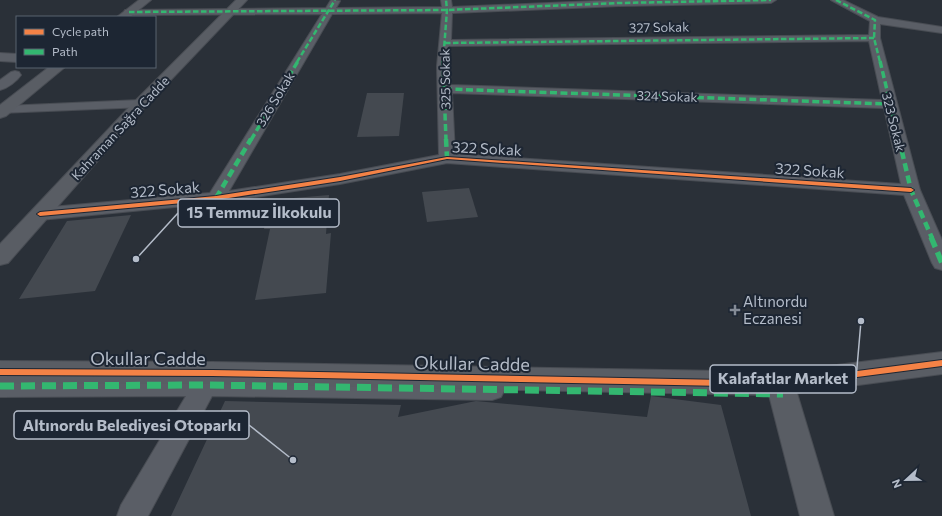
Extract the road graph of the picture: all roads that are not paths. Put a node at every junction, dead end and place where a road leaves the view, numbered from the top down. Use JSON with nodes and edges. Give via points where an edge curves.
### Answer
{"nodes":[{"id":1,"x":146,"y":0,"type":"edge"},
{"id":2,"x":771,"y":0,"type":"edge"},
{"id":3,"x":836,"y":0,"type":"edge"},
{"id":4,"x":237,"y":5,"type":"edge"},
{"id":5,"x":332,"y":5,"type":"edge"},
{"id":6,"x":446,"y":5,"type":"edge"},
{"id":7,"x":126,"y":15,"type":"edge"},
{"id":8,"x":875,"y":20,"type":"junction"},
{"id":9,"x":942,"y":30,"type":"edge"},
{"id":10,"x":874,"y":38,"type":"junction"},
{"id":11,"x":445,"y":43,"type":"junction"},
{"id":12,"x":0,"y":57,"type":"edge"},
{"id":13,"x":16,"y":58,"type":"edge"},
{"id":14,"x":57,"y":68,"type":"edge"},
{"id":15,"x":15,"y":75,"type":"dead end"},
{"id":16,"x":0,"y":86,"type":"edge"},
{"id":17,"x":445,"y":89,"type":"junction"},
{"id":18,"x":140,"y":104,"type":"junction"},
{"id":19,"x":889,"y":104,"type":"junction"},
{"id":20,"x":2,"y":111,"type":"edge"},
{"id":21,"x":447,"y":158,"type":"junction"},
{"id":22,"x":911,"y":190,"type":"junction"},
{"id":23,"x":216,"y":198,"type":"junction"},
{"id":24,"x":40,"y":214,"type":"junction"},
{"id":25,"x":0,"y":258,"type":"edge"},
{"id":26,"x":942,"y":262,"type":"edge"},
{"id":27,"x":942,"y":363,"type":"edge"},
{"id":28,"x":0,"y":372,"type":"edge"},
{"id":29,"x":209,"y":379,"type":"junction"},
{"id":30,"x":0,"y":386,"type":"edge"},
{"id":31,"x":781,"y":389,"type":"junction"},
{"id":32,"x":132,"y":516,"type":"edge"},
{"id":33,"x":817,"y":516,"type":"edge"}],
"edges":[{"from":1,"to":7,"type":"street"},
{"from":2,"to":6,"type":"street"},
{"from":3,"to":8,"type":"street"},
{"from":4,"to":5,"type":"street"},
{"from":4,"to":7,"type":"street"},
{"from":4,"to":18,"type":"street","name":"Kahraman Sağra Cadde"},
{"from":5,"to":6,"type":"street"},
{"from":5,"to":23,"type":"street","name":"326 Sokak"},
{"from":6,"to":11,"type":"street","name":"325 Sokak"},
{"from":8,"to":9,"type":"street"},
{"from":8,"to":10,"type":"street","name":"323 Sokak"},
{"from":10,"to":11,"type":"street","name":"327 Sokak"},
{"from":10,"to":19,"type":"street","name":"323 Sokak"},
{"from":11,"to":17,"type":"street","name":"325 Sokak"},
{"from":12,"to":13,"type":"street"},
{"from":14,"to":20,"type":"street"},
{"from":15,"to":16,"type":"street"},
{"from":17,"to":19,"type":"street","name":"324 Sokak"},
{"from":17,"to":21,"type":"street","name":"325 Sokak"},
{"from":18,"to":20,"type":"street"},
{"from":18,"to":24,"type":"street","name":"Kahraman Sağra Cadde"},
{"from":19,"to":22,"type":"street","name":"323 Sokak"},
{"from":21,"to":22,"type":"street","name":"322 Sokak"},
{"from":21,"to":23,"type":"street","name":"322 Sokak","via":[[340,179]]},
{"from":22,"to":26,"type":"street","name":"323 Sokak"},
{"from":23,"to":24,"type":"street","name":"322 Sokak"},
{"from":24,"to":25,"type":"street","name":"Kahraman Sağra Cadde"},
{"from":27,"to":31,"type":"street","name":"Okullar Cadde"},
{"from":28,"to":29,"type":"street","name":"Okullar Cadde"},
{"from":29,"to":30,"type":"street"},
{"from":29,"to":31,"type":"street","name":"Okullar Cadde"},
{"from":29,"to":32,"type":"street"},
{"from":31,"to":33,"type":"street"}]}
